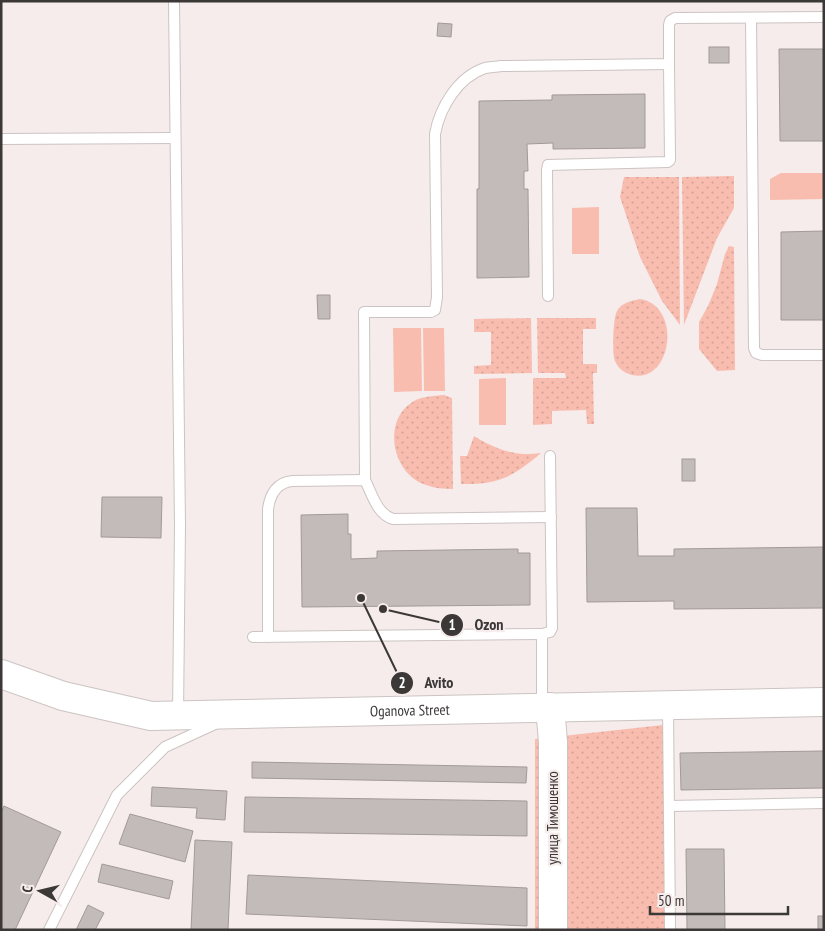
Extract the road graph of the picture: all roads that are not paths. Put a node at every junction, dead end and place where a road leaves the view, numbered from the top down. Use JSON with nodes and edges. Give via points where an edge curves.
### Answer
{"nodes":[{"id":1,"x":174,"y":1,"type":"edge"},
{"id":2,"x":824,"y":17,"type":"edge"},
{"id":3,"x":751,"y":18,"type":"junction"},
{"id":4,"x":669,"y":64,"type":"junction"},
{"id":5,"x":175,"y":138,"type":"junction"},
{"id":6,"x":1,"y":139,"type":"edge"},
{"id":7,"x":548,"y":296,"type":"dead end"},
{"id":8,"x":824,"y":355,"type":"edge"},
{"id":9,"x":550,"y":456,"type":"dead end"},
{"id":10,"x":365,"y":480,"type":"junction"},
{"id":11,"x":551,"y":517,"type":"junction"},
{"id":12,"x":542,"y":634,"type":"junction"},
{"id":13,"x":253,"y":637,"type":"dead end"},
{"id":14,"x":268,"y":637,"type":"junction"},
{"id":15,"x":1,"y":674,"type":"edge"},
{"id":16,"x":824,"y":702,"type":"edge"},
{"id":17,"x":668,"y":706,"type":"junction"},
{"id":18,"x":546,"y":707,"type":"junction"},
{"id":19,"x":178,"y":715,"type":"junction"},
{"id":20,"x":234,"y":715,"type":"junction"},
{"id":21,"x":824,"y":803,"type":"edge"},
{"id":22,"x":669,"y":806,"type":"junction"},
{"id":23,"x":50,"y":930,"type":"edge"},
{"id":24,"x":553,"y":930,"type":"edge"},
{"id":25,"x":670,"y":930,"type":"edge"}],
"edges":[{"from":1,"to":5,"type":"lane"},
{"from":2,"to":3,"type":"lane"},
{"from":3,"to":4,"type":"lane","via":[[670,20]]},
{"from":3,"to":8,"type":"lane","via":[[754,348],[762,355]]},
{"from":4,"to":7,"type":"lane","via":[[668,162],[548,166]]},
{"from":4,"to":10,"type":"lane","via":[[485,68],[460,85],[443,108],[435,134],[435,310],[364,312]]},
{"from":5,"to":6,"type":"lane"},
{"from":5,"to":19,"type":"lane","via":[[180,526]]},
{"from":9,"to":11,"type":"lane"},
{"from":10,"to":11,"type":"lane","via":[[381,511],[393,519]]},
{"from":10,"to":14,"type":"lane","via":[[287,481],[272,494],[268,509]]},
{"from":11,"to":12,"type":"lane","via":[[552,628]]},
{"from":12,"to":14,"type":"lane"},
{"from":12,"to":18,"type":"lane"},
{"from":13,"to":14,"type":"lane"},
{"from":15,"to":19,"type":"main road","name":"Oganova Street","via":[[62,696],[151,716]]},
{"from":16,"to":17,"type":"main road","name":"Oganova Street"},
{"from":17,"to":18,"type":"main road","name":"Oganova Street"},
{"from":17,"to":22,"type":"lane"},
{"from":18,"to":20,"type":"main road","name":"Oganova Street"},
{"from":18,"to":24,"type":"main road","name":"улица Тимошенко","via":[[553,742]]},
{"from":19,"to":20,"type":"main road","name":"Oganova Street"},
{"from":20,"to":23,"type":"lane","via":[[165,747],[117,795]]},
{"from":21,"to":22,"type":"lane"},
{"from":22,"to":25,"type":"lane"}]}
